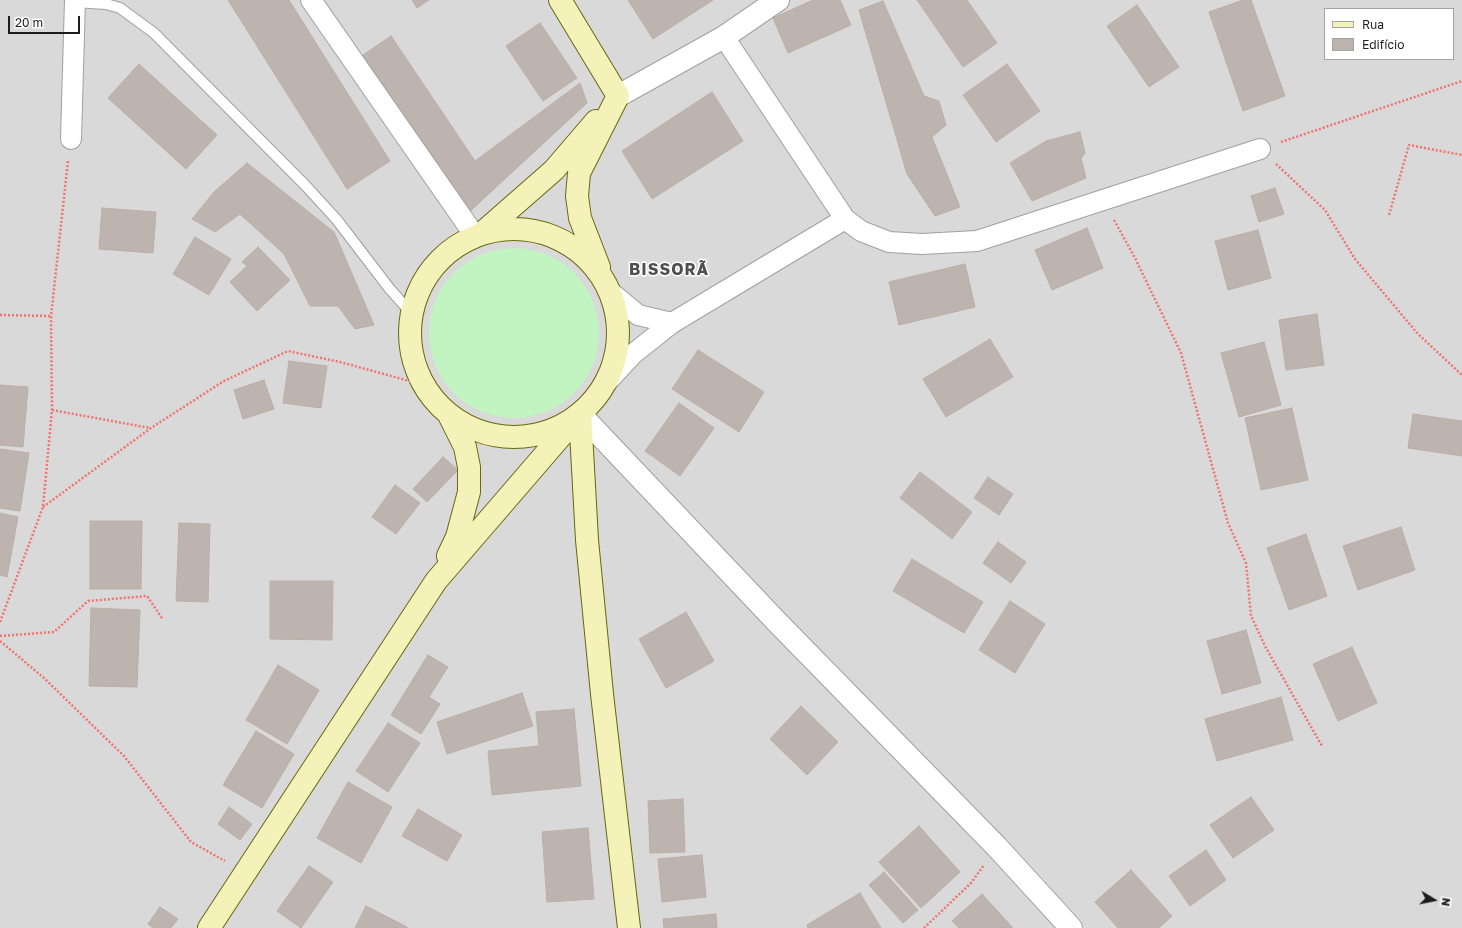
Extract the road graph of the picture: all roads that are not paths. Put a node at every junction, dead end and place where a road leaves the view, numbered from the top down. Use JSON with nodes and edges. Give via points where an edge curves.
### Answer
{"nodes":[{"id":1,"x":311,"y":0,"type":"edge"},
{"id":2,"x":560,"y":0,"type":"edge"},
{"id":3,"x":778,"y":0,"type":"edge"},
{"id":4,"x":75,"y":1,"type":"edge"},
{"id":5,"x":724,"y":37,"type":"junction"},
{"id":6,"x":618,"y":96,"type":"junction"},
{"id":7,"x":71,"y":139,"type":"road end"},
{"id":8,"x":1260,"y":150,"type":"road end"},
{"id":9,"x":845,"y":219,"type":"junction"},
{"id":10,"x":478,"y":235,"type":"junction"},
{"id":11,"x":607,"y":285,"type":"junction"},
{"id":12,"x":412,"y":314,"type":"junction"},
{"id":13,"x":672,"y":323,"type":"junction"},
{"id":14,"x":605,"y":384,"type":"junction"},
{"id":15,"x":446,"y":412,"type":"junction"},
{"id":16,"x":580,"y":414,"type":"junction"},
{"id":17,"x":436,"y":581,"type":"junction"},
{"id":18,"x":209,"y":928,"type":"edge"},
{"id":19,"x":629,"y":928,"type":"edge"},
{"id":20,"x":1070,"y":928,"type":"edge"}],
"edges":[{"from":1,"to":10,"type":"street"},
{"from":2,"to":6,"type":"main road"},
{"from":3,"to":5,"type":"street"},
{"from":4,"to":7,"type":"street"},
{"from":4,"to":12,"type":"lane","via":[[120,8],[154,33],[305,185],[337,220]]},
{"from":5,"to":6,"type":"street"},
{"from":5,"to":9,"type":"street"},
{"from":6,"to":10,"type":"main road","via":[[554,170]]},
{"from":6,"to":11,"type":"main road","via":[[579,173],[577,196],[580,218]]},
{"from":8,"to":9,"type":"street","via":[[977,241],[922,244],[889,242],[861,231]]},
{"from":9,"to":13,"type":"street"},
{"from":10,"to":11,"type":"main road","via":[[520,228],[545,233],[565,241],[583,254]]},
{"from":10,"to":12,"type":"main road","via":[[452,249],[431,270],[419,290]]},
{"from":11,"to":13,"type":"street","via":[[638,315]]},
{"from":11,"to":14,"type":"main road","via":[[618,326],[617,348]]},
{"from":12,"to":15,"type":"main road","via":[[410,334],[413,360],[424,385]]},
{"from":13,"to":14,"type":"street","via":[[633,354]]},
{"from":14,"to":16,"type":"main road"},
{"from":15,"to":16,"type":"main road","via":[[480,432],[517,438],[533,436],[560,426]]},
{"from":15,"to":17,"type":"main road","via":[[465,447],[469,467],[469,492],[457,537]]},
{"from":16,"to":17,"type":"main road"},
{"from":16,"to":19,"type":"main road","via":[[601,686]]},
{"from":16,"to":20,"type":"street","via":[[777,622],[997,847]]},
{"from":17,"to":18,"type":"main road"}]}
